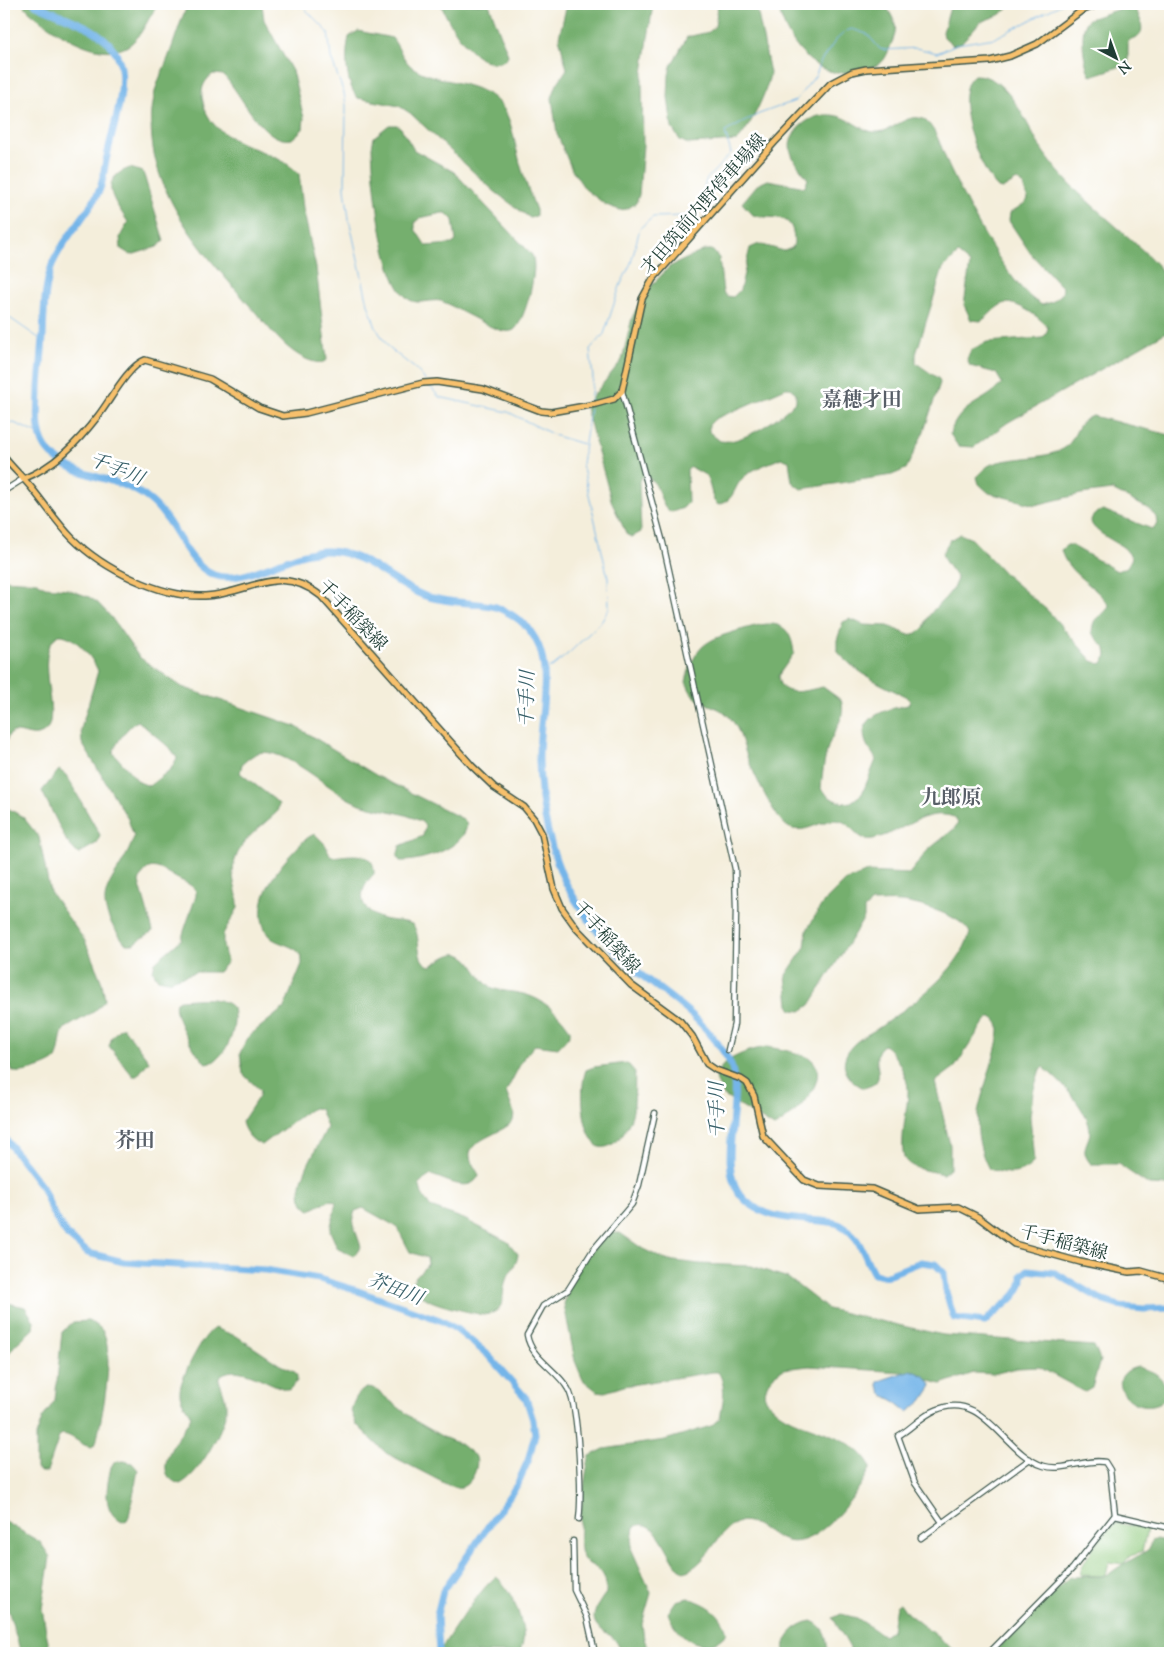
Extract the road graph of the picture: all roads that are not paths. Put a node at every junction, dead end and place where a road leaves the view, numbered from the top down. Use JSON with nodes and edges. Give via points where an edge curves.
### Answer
{"nodes":[{"id":1,"x":1099,"y":4,"type":"edge"},
{"id":2,"x":622,"y":391,"type":"junction"},
{"id":3,"x":4,"y":457,"type":"edge"},
{"id":4,"x":23,"y":479,"type":"junction"},
{"id":5,"x":4,"y":491,"type":"edge"},
{"id":6,"x":728,"y":1050,"type":"dead end"},
{"id":7,"x":655,"y":1113,"type":"dead end"},
{"id":8,"x":1170,"y":1280,"type":"edge"},
{"id":9,"x":1030,"y":1458,"type":"junction"},
{"id":10,"x":1115,"y":1515,"type":"junction"},
{"id":11,"x":578,"y":1519,"type":"dead end"},
{"id":12,"x":942,"y":1522,"type":"junction"},
{"id":13,"x":1170,"y":1528,"type":"edge"},
{"id":14,"x":921,"y":1538,"type":"dead end"},
{"id":15,"x":573,"y":1542,"type":"dead end"},
{"id":16,"x":594,"y":1653,"type":"edge"},
{"id":17,"x":989,"y":1653,"type":"edge"}],
"edges":[{"from":1,"to":2,"type":"main road","name":"才田筑前内野停車場線","via":[[1081,11],[1037,44],[1010,56],[990,61],[866,69],[831,83],[653,280],[642,299]]},
{"from":2,"to":4,"type":"main road","via":[[605,401],[551,412],[459,384],[423,383],[306,414],[283,416],[259,408],[210,379],[145,360],[133,367],[94,421],[63,455]]},
{"from":2,"to":6,"type":"street","via":[[663,543],[734,869],[734,1024]]},
{"from":3,"to":4,"type":"main road","name":"千手稲築線"},
{"from":4,"to":5,"type":"street"},
{"from":4,"to":8,"type":"main road","name":"千手稲築線","via":[[74,540],[107,566],[128,577],[176,593],[203,596],[288,579],[321,596],[472,766],[494,787],[524,807],[534,819],[542,834],[554,889],[562,908],[577,929],[631,985],[680,1021],[703,1059],[721,1072],[741,1079],[751,1090],[763,1136],[795,1172],[810,1183],[872,1189],[919,1209],[958,1207],[978,1216],[1014,1244],[1080,1262]]},
{"from":7,"to":11,"type":"street","via":[[632,1204],[592,1250],[568,1290],[543,1306],[527,1335],[530,1347],[565,1384],[572,1399],[581,1486]]},
{"from":9,"to":10,"type":"street","via":[[1050,1468],[1105,1462],[1110,1470]]},
{"from":9,"to":12,"type":"street"},
{"from":9,"to":12,"type":"street","via":[[970,1408],[948,1406],[924,1417],[898,1436],[915,1483]]},
{"from":10,"to":13,"type":"street"},
{"from":10,"to":17,"type":"street","via":[[1073,1568]]},
{"from":12,"to":14,"type":"street"},
{"from":15,"to":16,"type":"street","via":[[574,1590],[587,1617]]}]}
